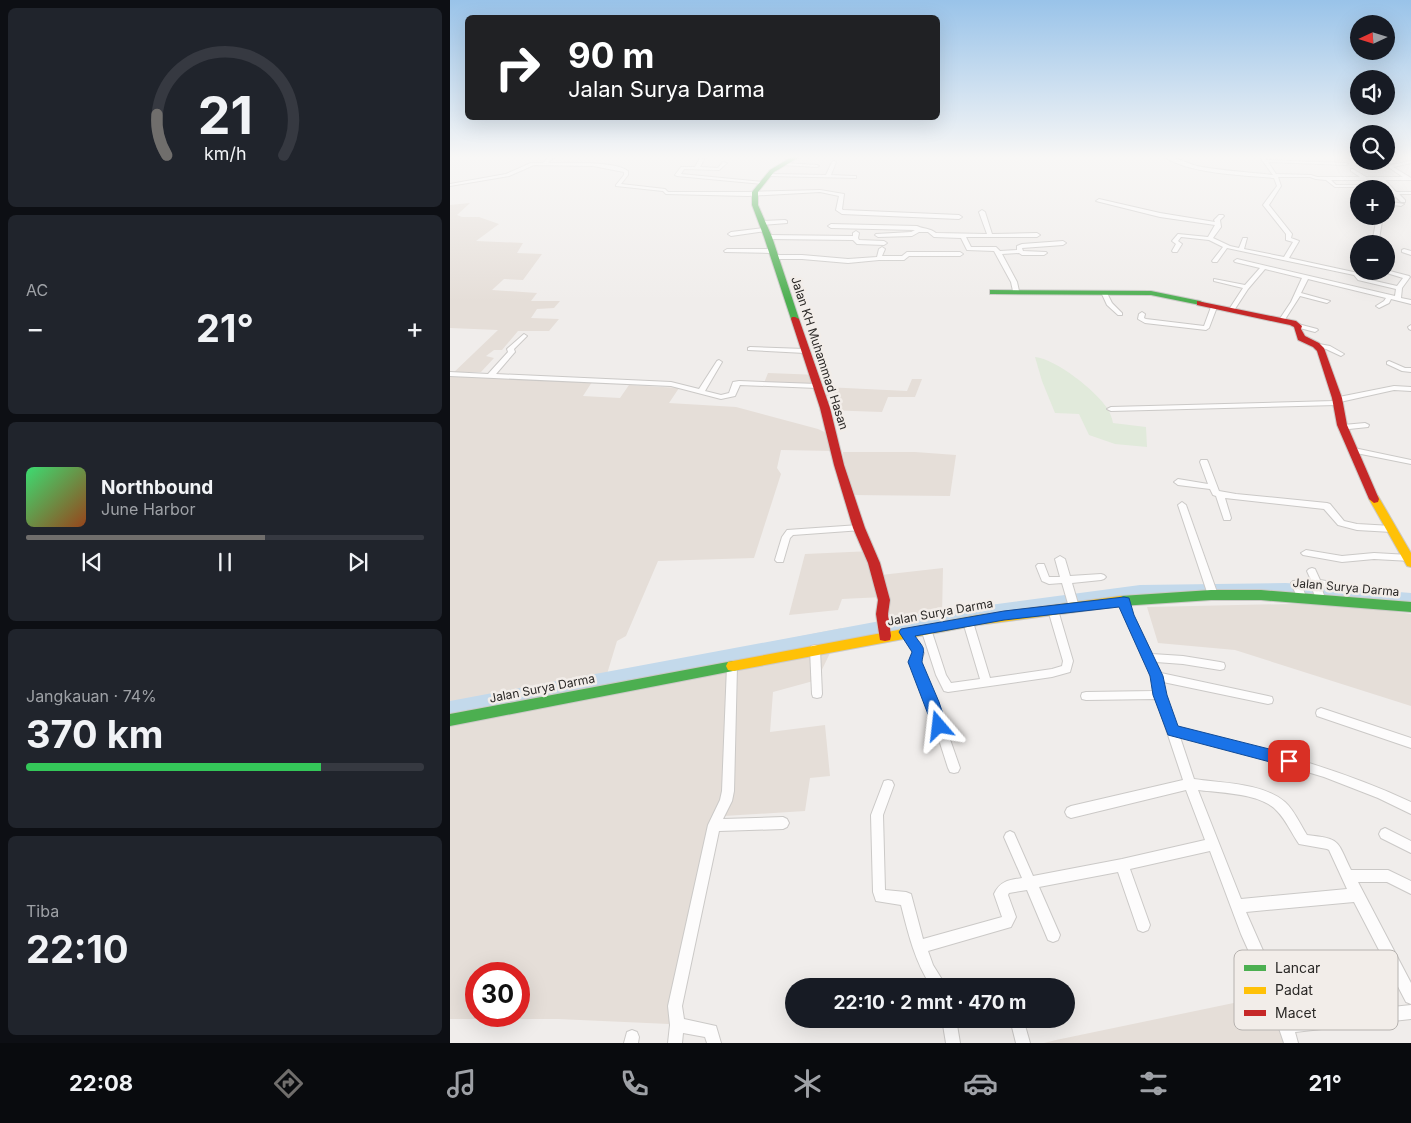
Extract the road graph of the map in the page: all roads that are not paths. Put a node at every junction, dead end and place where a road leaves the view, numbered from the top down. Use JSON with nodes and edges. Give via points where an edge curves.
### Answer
{"nodes":[{"id":1,"x":755,"y":205,"type":"edge"},
{"id":2,"x":840,"y":205,"type":"edge"},
{"id":3,"x":1116,"y":205,"type":"edge"},
{"id":4,"x":1266,"y":205,"type":"edge"},
{"id":5,"x":958,"y":210,"type":"dead end"},
{"id":6,"x":982,"y":212,"type":"dead end"},
{"id":7,"x":924,"y":216,"type":"junction"},
{"id":8,"x":1221,"y":216,"type":"dead end"},
{"id":9,"x":785,"y":222,"type":"dead end"},
{"id":10,"x":1217,"y":224,"type":"junction"},
{"id":11,"x":831,"y":226,"type":"dead end"},
{"id":12,"x":858,"y":226,"type":"junction"},
{"id":13,"x":918,"y":229,"type":"junction"},
{"id":14,"x":765,"y":230,"type":"junction"},
{"id":15,"x":731,"y":234,"type":"dead end"},
{"id":16,"x":878,"y":235,"type":"dead end"},
{"id":17,"x":1037,"y":235,"type":"dead end"},
{"id":18,"x":990,"y":236,"type":"junction"},
{"id":19,"x":963,"y":237,"type":"junction"},
{"id":20,"x":855,"y":238,"type":"junction"},
{"id":21,"x":1210,"y":239,"type":"junction"},
{"id":22,"x":1245,"y":239,"type":"dead end"},
{"id":23,"x":1063,"y":243,"type":"dead end"},
{"id":24,"x":1226,"y":246,"type":"junction"},
{"id":25,"x":1241,"y":250,"type":"junction"},
{"id":26,"x":1175,"y":251,"type":"dead end"},
{"id":27,"x":727,"y":252,"type":"dead end"},
{"id":28,"x":997,"y":252,"type":"junction"},
{"id":29,"x":1020,"y":252,"type":"junction"},
{"id":30,"x":1044,"y":253,"type":"dead end"},
{"id":31,"x":773,"y":254,"type":"junction"},
{"id":32,"x":960,"y":254,"type":"dead end"},
{"id":33,"x":880,"y":258,"type":"junction"},
{"id":34,"x":1286,"y":259,"type":"junction"},
{"id":35,"x":1215,"y":261,"type":"dead end"},
{"id":36,"x":1237,"y":261,"type":"dead end"},
{"id":37,"x":1263,"y":268,"type":"junction"},
{"id":38,"x":1395,"y":274,"type":"edge"},
{"id":39,"x":1306,"y":277,"type":"junction"},
{"id":40,"x":1409,"y":278,"type":"edge"},
{"id":41,"x":1216,"y":280,"type":"dead end"},
{"id":42,"x":1247,"y":287,"type":"junction"},
{"id":43,"x":1399,"y":288,"type":"junction"},
{"id":44,"x":1016,"y":291,"type":"junction"},
{"id":45,"x":993,"y":292,"type":"dead end"},
{"id":46,"x":1104,"y":292,"type":"junction"},
{"id":47,"x":1299,"y":294,"type":"junction"},
{"id":48,"x":1390,"y":296,"type":"junction"},
{"id":49,"x":1398,"y":298,"type":"junction"},
{"id":50,"x":1327,"y":301,"type":"dead end"},
{"id":51,"x":1411,"y":302,"type":"edge"},
{"id":52,"x":1378,"y":306,"type":"dead end"},
{"id":53,"x":1214,"y":307,"type":"junction"},
{"id":54,"x":1231,"y":311,"type":"junction"},
{"id":55,"x":1120,"y":314,"type":"dead end"},
{"id":56,"x":1142,"y":314,"type":"dead end"},
{"id":57,"x":1282,"y":320,"type":"junction"},
{"id":58,"x":1298,"y":326,"type":"junction"},
{"id":59,"x":1315,"y":330,"type":"dead end"},
{"id":60,"x":524,"y":336,"type":"dead end"},
{"id":61,"x":1318,"y":346,"type":"junction"},
{"id":62,"x":750,"y":349,"type":"dead end"},
{"id":63,"x":805,"y":351,"type":"junction"},
{"id":64,"x":1341,"y":354,"type":"dead end"},
{"id":65,"x":719,"y":362,"type":"dead end"},
{"id":66,"x":1389,"y":363,"type":"dead end"},
{"id":67,"x":1411,"y":370,"type":"edge"},
{"id":68,"x":450,"y":374,"type":"edge"},
{"id":69,"x":491,"y":375,"type":"junction"},
{"id":70,"x":817,"y":386,"type":"junction"},
{"id":71,"x":1411,"y":389,"type":"edge"},
{"id":72,"x":701,"y":391,"type":"junction"},
{"id":73,"x":1337,"y":401,"type":"junction"},
{"id":74,"x":1111,"y":409,"type":"dead end"},
{"id":75,"x":1365,"y":426,"type":"dead end"},
{"id":76,"x":1343,"y":427,"type":"junction"},
{"id":77,"x":1354,"y":450,"type":"junction"},
{"id":78,"x":1204,"y":462,"type":"dead end"},
{"id":79,"x":1411,"y":462,"type":"edge"},
{"id":80,"x":1178,"y":482,"type":"dead end"},
{"id":81,"x":1212,"y":487,"type":"junction"},
{"id":82,"x":1220,"y":495,"type":"junction"},
{"id":83,"x":1182,"y":505,"type":"dead end"},
{"id":84,"x":1227,"y":518,"type":"dead end"},
{"id":85,"x":859,"y":528,"type":"junction"},
{"id":86,"x":1392,"y":529,"type":"junction"},
{"id":87,"x":1306,"y":553,"type":"dead end"},
{"id":88,"x":780,"y":560,"type":"dead end"},
{"id":89,"x":1060,"y":560,"type":"dead end"},
{"id":90,"x":1410,"y":560,"type":"edge"},
{"id":91,"x":1041,"y":566,"type":"dead end"},
{"id":92,"x":1312,"y":571,"type":"dead end"},
{"id":93,"x":1101,"y":577,"type":"dead end"},
{"id":94,"x":1067,"y":584,"type":"junction"},
{"id":95,"x":1329,"y":584,"type":"dead end"},
{"id":96,"x":1317,"y":589,"type":"junction"},
{"id":97,"x":1211,"y":590,"type":"junction"},
{"id":98,"x":1124,"y":602,"type":"junction"},
{"id":99,"x":1073,"y":604,"type":"junction"},
{"id":100,"x":1411,"y":609,"type":"edge"},
{"id":101,"x":1053,"y":610,"type":"junction"},
{"id":102,"x":968,"y":622,"type":"junction"},
{"id":103,"x":926,"y":630,"type":"junction"},
{"id":104,"x":906,"y":632,"type":"junction"},
{"id":105,"x":885,"y":633,"type":"junction"},
{"id":106,"x":815,"y":650,"type":"junction"},
{"id":107,"x":1149,"y":658,"type":"junction"},
{"id":108,"x":732,"y":666,"type":"junction"},
{"id":109,"x":1220,"y":666,"type":"dead end"},
{"id":110,"x":1157,"y":676,"type":"junction"},
{"id":111,"x":986,"y":683,"type":"junction"},
{"id":112,"x":817,"y":694,"type":"dead end"},
{"id":113,"x":1160,"y":695,"type":"junction"},
{"id":114,"x":1086,"y":696,"type":"dead end"},
{"id":115,"x":1268,"y":700,"type":"dead end"},
{"id":116,"x":1321,"y":713,"type":"dead end"},
{"id":117,"x":450,"y":720,"type":"edge"},
{"id":118,"x":1173,"y":731,"type":"junction"},
{"id":119,"x":1411,"y":744,"type":"edge"},
{"id":120,"x":954,"y":768,"type":"dead end"},
{"id":121,"x":1190,"y":784,"type":"junction"},
{"id":122,"x":888,"y":785,"type":"dead end"},
{"id":123,"x":1411,"y":808,"type":"edge"},
{"id":124,"x":1071,"y":812,"type":"dead end"},
{"id":125,"x":783,"y":823,"type":"dead end"},
{"id":126,"x":714,"y":825,"type":"junction"},
{"id":127,"x":1385,"y":834,"type":"dead end"},
{"id":128,"x":1010,"y":837,"type":"dead end"},
{"id":129,"x":1213,"y":844,"type":"junction"},
{"id":130,"x":1411,"y":847,"type":"edge"},
{"id":131,"x":1122,"y":865,"type":"junction"},
{"id":132,"x":1349,"y":876,"type":"junction"},
{"id":133,"x":1030,"y":883,"type":"junction"},
{"id":134,"x":1411,"y":888,"type":"edge"},
{"id":135,"x":1357,"y":895,"type":"junction"},
{"id":136,"x":1238,"y":906,"type":"junction"},
{"id":137,"x":1144,"y":924,"type":"dead end"},
{"id":138,"x":1053,"y":935,"type":"dead end"},
{"id":139,"x":920,"y":947,"type":"junction"},
{"id":140,"x":1257,"y":950,"type":"edge"},
{"id":141,"x":1386,"y":950,"type":"edge"},
{"id":142,"x":1398,"y":972,"type":"edge"},
{"id":143,"x":934,"y":978,"type":"edge"},
{"id":144,"x":1411,"y":997,"type":"edge"},
{"id":145,"x":1411,"y":1012,"type":"edge"},
{"id":146,"x":1398,"y":1013,"type":"edge"},
{"id":147,"x":677,"y":1025,"type":"junction"},
{"id":148,"x":951,"y":1028,"type":"edge"},
{"id":149,"x":1019,"y":1028,"type":"edge"},
{"id":150,"x":1286,"y":1030,"type":"edge"},
{"id":151,"x":675,"y":1043,"type":"edge"},
{"id":152,"x":714,"y":1043,"type":"edge"},
{"id":153,"x":954,"y":1043,"type":"edge"},
{"id":154,"x":1023,"y":1043,"type":"edge"},
{"id":155,"x":1291,"y":1043,"type":"edge"}],
"edges":[{"from":1,"to":14,"type":"street","name":"Jalan KH Muhammad Hasan"},
{"from":2,"to":7,"type":"street","via":[[842,212]]},
{"from":3,"to":10,"type":"street"},
{"from":4,"to":34,"type":"street","via":[[1289,234],[1288,239],[1296,241]]},
{"from":5,"to":7,"type":"street","via":[[960,218]]},
{"from":6,"to":18,"type":"street"},
{"from":7,"to":13,"type":"street"},
{"from":8,"to":10,"type":"street"},
{"from":9,"to":14,"type":"street"},
{"from":10,"to":21,"type":"street"},
{"from":11,"to":12,"type":"street"},
{"from":12,"to":13,"type":"street"},
{"from":12,"to":20,"type":"street"},
{"from":13,"to":16,"type":"street","via":[[912,234]]},
{"from":13,"to":19,"type":"street","via":[[928,230],[934,235]]},
{"from":14,"to":15,"type":"street"},
{"from":14,"to":20,"type":"street"},
{"from":14,"to":31,"type":"street","name":"Jalan KH Muhammad Hasan"},
{"from":17,"to":18,"type":"street"},
{"from":18,"to":19,"type":"street"},
{"from":19,"to":28,"type":"street","via":[[969,249]]},
{"from":20,"to":33,"type":"street","via":[[857,242],[883,246]]},
{"from":21,"to":24,"type":"street"},
{"from":21,"to":26,"type":"street","via":[[1180,235],[1175,241],[1179,244]]},
{"from":22,"to":25,"type":"street"},
{"from":23,"to":29,"type":"street","via":[[1022,246],[1019,247]]},
{"from":24,"to":25,"type":"street"},
{"from":24,"to":35,"type":"street"},
{"from":25,"to":34,"type":"street"},
{"from":27,"to":31,"type":"street"},
{"from":28,"to":29,"type":"street"},
{"from":28,"to":44,"type":"street"},
{"from":29,"to":30,"type":"street"},
{"from":31,"to":33,"type":"street","via":[[848,261]]},
{"from":31,"to":63,"type":"street","name":"Jalan KH Muhammad Hasan"},
{"from":32,"to":33,"type":"street","via":[[907,254],[904,258]]},
{"from":34,"to":43,"type":"street","via":[[1356,274],[1360,279]]},
{"from":36,"to":37,"type":"street"},
{"from":37,"to":39,"type":"street"},
{"from":37,"to":42,"type":"street"},
{"from":38,"to":40,"type":"street"},
{"from":39,"to":47,"type":"street"},
{"from":39,"to":48,"type":"street"},
{"from":40,"to":43,"type":"street"},
{"from":41,"to":42,"type":"street"},
{"from":42,"to":54,"type":"street"},
{"from":43,"to":49,"type":"street"},
{"from":44,"to":45,"type":"street"},
{"from":44,"to":46,"type":"street"},
{"from":46,"to":53,"type":"street","via":[[1157,294]]},
{"from":46,"to":55,"type":"street","via":[[1108,304]]},
{"from":47,"to":50,"type":"street"},
{"from":47,"to":57,"type":"street"},
{"from":48,"to":49,"type":"street"},
{"from":48,"to":52,"type":"street","via":[[1387,302]]},
{"from":49,"to":51,"type":"street"},
{"from":53,"to":54,"type":"street"},
{"from":53,"to":56,"type":"street","via":[[1208,327],[1204,328],[1144,320]]},
{"from":54,"to":57,"type":"street"},
{"from":57,"to":58,"type":"street"},
{"from":58,"to":59,"type":"street"},
{"from":58,"to":61,"type":"street","via":[[1301,338]]},
{"from":60,"to":69,"type":"street"},
{"from":61,"to":64,"type":"street"},
{"from":61,"to":73,"type":"street"},
{"from":62,"to":63,"type":"street"},
{"from":63,"to":70,"type":"street","name":"Jalan KH Muhammad Hasan"},
{"from":65,"to":72,"type":"street"},
{"from":66,"to":67,"type":"street"},
{"from":68,"to":69,"type":"street"},
{"from":69,"to":72,"type":"street","via":[[671,384]]},
{"from":70,"to":72,"type":"street","via":[[739,383],[732,394],[725,397]]},
{"from":70,"to":85,"type":"street","name":"Jalan KH Muhammad Hasan"},
{"from":71,"to":73,"type":"street","via":[[1394,388]]},
{"from":73,"to":74,"type":"street"},
{"from":73,"to":76,"type":"street"},
{"from":75,"to":76,"type":"street"},
{"from":76,"to":77,"type":"street"},
{"from":77,"to":79,"type":"street"},
{"from":77,"to":86,"type":"street","via":[[1370,491]]},
{"from":78,"to":81,"type":"street"},
{"from":80,"to":81,"type":"street"},
{"from":81,"to":82,"type":"street"},
{"from":82,"to":84,"type":"street"},
{"from":82,"to":86,"type":"street","via":[[1327,506],[1341,523]]},
{"from":83,"to":97,"type":"street"},
{"from":85,"to":88,"type":"street","via":[[790,532]]},
{"from":85,"to":105,"type":"street","name":"Jalan KH Muhammad Hasan","via":[[882,593]]},
{"from":86,"to":90,"type":"street"},
{"from":87,"to":90,"type":"street","via":[[1342,559],[1374,556]]},
{"from":89,"to":94,"type":"street"},
{"from":91,"to":94,"type":"street","via":[[1047,580]]},
{"from":92,"to":96,"type":"street"},
{"from":93,"to":94,"type":"street"},
{"from":94,"to":99,"type":"street"},
{"from":95,"to":96,"type":"street"},
{"from":96,"to":97,"type":"street","name":"Jalan Surya Darma","via":[[1299,592]]},
{"from":96,"to":100,"type":"street","name":"Jalan Surya Darma"},
{"from":97,"to":98,"type":"street","name":"Jalan Surya Darma"},
{"from":98,"to":99,"type":"street","name":"Jalan Surya Darma"},
{"from":98,"to":107,"type":"street"},
{"from":99,"to":101,"type":"street","name":"Jalan Surya Darma"},
{"from":101,"to":102,"type":"street","name":"Jalan Surya Darma"},
{"from":101,"to":111,"type":"street","via":[[1068,661],[1066,669]]},
{"from":102,"to":103,"type":"street","name":"Jalan Surya Darma"},
{"from":102,"to":111,"type":"street"},
{"from":103,"to":104,"type":"street","name":"Jalan Surya Darma"},
{"from":103,"to":111,"type":"street","via":[[946,686]]},
{"from":104,"to":105,"type":"street","name":"Jalan Surya Darma"},
{"from":104,"to":120,"type":"street","via":[[918,650],[915,662]]},
{"from":105,"to":106,"type":"street","name":"Jalan Surya Darma"},
{"from":106,"to":108,"type":"street","name":"Jalan Surya Darma"},
{"from":106,"to":112,"type":"street"},
{"from":107,"to":109,"type":"street"},
{"from":107,"to":110,"type":"street"},
{"from":108,"to":117,"type":"street","name":"Jalan Surya Darma"},
{"from":108,"to":126,"type":"street","via":[[728,791]]},
{"from":110,"to":113,"type":"street"},
{"from":110,"to":115,"type":"street"},
{"from":113,"to":114,"type":"street"},
{"from":113,"to":118,"type":"street"},
{"from":116,"to":119,"type":"street"},
{"from":118,"to":121,"type":"street"},
{"from":118,"to":123,"type":"street","via":[[1320,770]]},
{"from":121,"to":124,"type":"street"},
{"from":121,"to":129,"type":"street"},
{"from":121,"to":132,"type":"street","via":[[1251,792],[1277,802],[1287,813],[1299,838],[1333,846]]},
{"from":122,"to":139,"type":"street","via":[[877,815],[879,892],[881,896],[906,899]]},
{"from":125,"to":126,"type":"street"},
{"from":126,"to":147,"type":"street","via":[[675,1006]]},
{"from":127,"to":130,"type":"street"},
{"from":128,"to":133,"type":"street"},
{"from":129,"to":131,"type":"street"},
{"from":129,"to":136,"type":"street"},
{"from":131,"to":133,"type":"street"},
{"from":131,"to":137,"type":"street"},
{"from":132,"to":134,"type":"street","via":[[1388,876]]},
{"from":132,"to":135,"type":"street"},
{"from":133,"to":138,"type":"street"},
{"from":133,"to":139,"type":"street","via":[[1004,889],[1001,894],[1009,917],[1006,922]]},
{"from":135,"to":136,"type":"street"},
{"from":135,"to":141,"type":"street"},
{"from":136,"to":140,"type":"street"},
{"from":139,"to":143,"type":"street"},
{"from":142,"to":144,"type":"street"},
{"from":145,"to":146,"type":"street"},
{"from":147,"to":151,"type":"street"},
{"from":147,"to":152,"type":"street","via":[[711,1031]]},
{"from":148,"to":153,"type":"street"},
{"from":149,"to":154,"type":"street"},
{"from":150,"to":155,"type":"street"}]}
